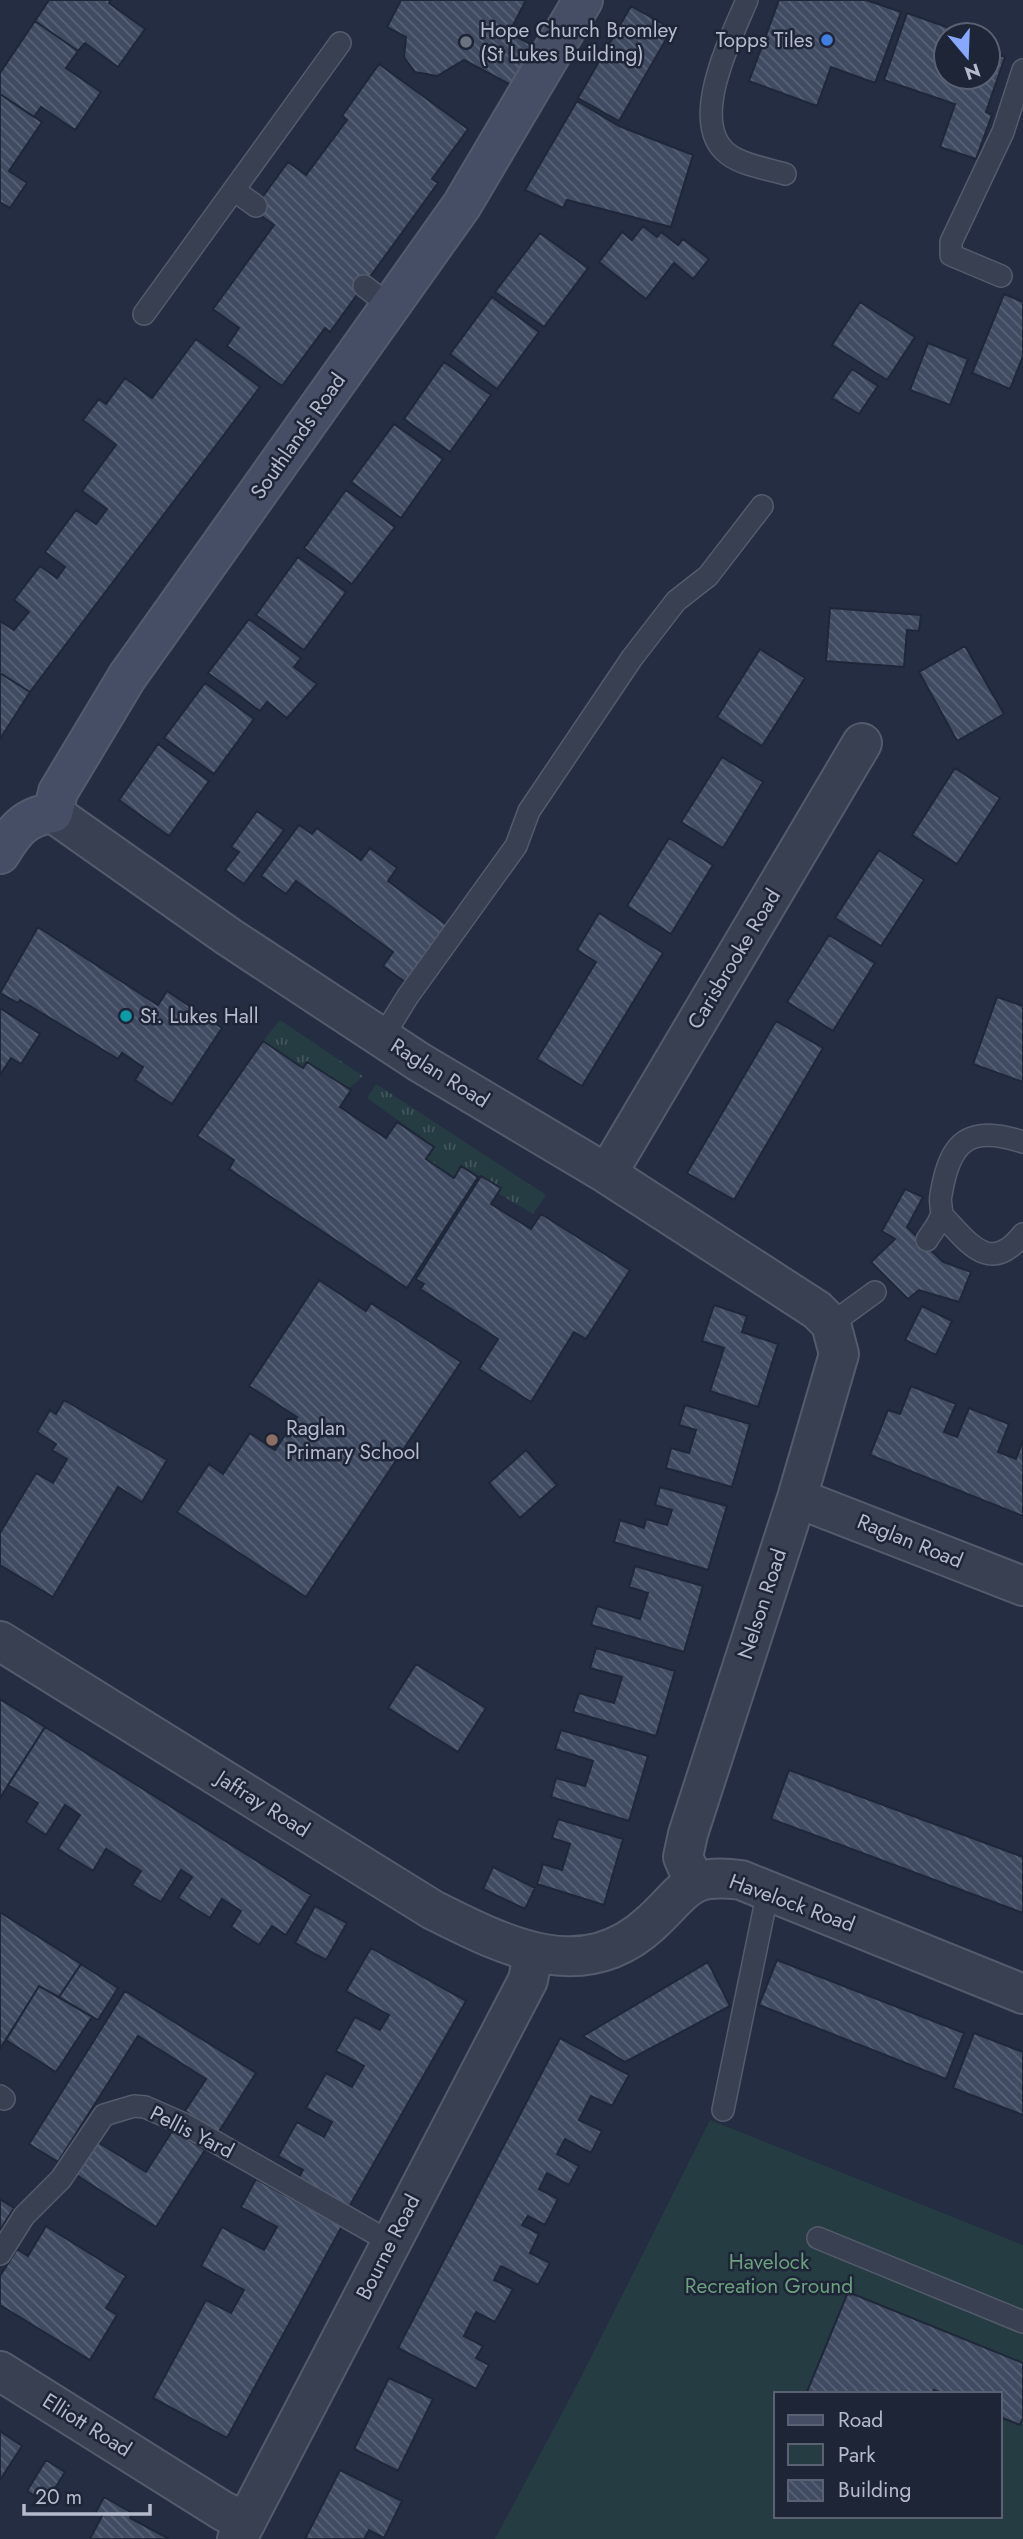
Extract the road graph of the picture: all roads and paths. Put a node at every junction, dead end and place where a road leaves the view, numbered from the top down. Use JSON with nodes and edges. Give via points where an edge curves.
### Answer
{"nodes":[{"id":1,"x":583,"y":0,"type":"edge"},
{"id":2,"x":747,"y":0,"type":"edge"},
{"id":3,"x":340,"y":43,"type":"dead end"},
{"id":4,"x":1023,"y":70,"type":"edge"},
{"id":5,"x":785,"y":174,"type":"dead end"},
{"id":6,"x":234,"y":190,"type":"junction"},
{"id":7,"x":256,"y":206,"type":"dead end"},
{"id":8,"x":1001,"y":276,"type":"dead end"},
{"id":9,"x":144,"y":314,"type":"dead end"},
{"id":10,"x":762,"y":506,"type":"dead end"},
{"id":11,"x":862,"y":743,"type":"dead end"},
{"id":12,"x":53,"y":813,"type":"junction"},
{"id":13,"x":0,"y":853,"type":"edge"},
{"id":14,"x":382,"y":1038,"type":"junction"},
{"id":15,"x":1023,"y":1143,"type":"edge"},
{"id":16,"x":607,"y":1174,"type":"junction"},
{"id":17,"x":942,"y":1215,"type":"junction"},
{"id":18,"x":1023,"y":1234,"type":"edge"},
{"id":19,"x":927,"y":1240,"type":"dead end"},
{"id":20,"x":875,"y":1292,"type":"dead end"},
{"id":21,"x":831,"y":1324,"type":"junction"},
{"id":22,"x":797,"y":1498,"type":"junction"},
{"id":23,"x":1023,"y":1586,"type":"edge"},
{"id":24,"x":0,"y":1641,"type":"edge"},
{"id":25,"x":694,"y":1882,"type":"junction"},
{"id":26,"x":768,"y":1891,"type":"junction"},
{"id":27,"x":533,"y":1954,"type":"junction"},
{"id":28,"x":1023,"y":1994,"type":"edge"},
{"id":29,"x":723,"y":2110,"type":"dead end"},
{"id":30,"x":818,"y":2238,"type":"dead end"},
{"id":31,"x":390,"y":2242,"type":"junction"},
{"id":32,"x":0,"y":2254,"type":"edge"},
{"id":33,"x":1023,"y":2322,"type":"edge"},
{"id":34,"x":0,"y":2371,"type":"edge"},
{"id":35,"x":242,"y":2531,"type":"edge"}],
"edges":[{"from":1,"to":12,"type":"street","name":"Southlands Road","via":[[462,205],[377,296],[127,677],[58,792]]},
{"from":2,"to":5,"type":"lane","via":[[715,79],[714,130],[720,147],[730,156]]},
{"from":3,"to":6,"type":"lane"},
{"from":4,"to":8,"type":"lane","via":[[1003,132],[951,242],[951,255]]},
{"from":6,"to":7,"type":"lane"},
{"from":6,"to":9,"type":"lane"},
{"from":10,"to":14,"type":"lane","via":[[708,576],[676,601],[632,658],[529,811],[516,846]]},
{"from":11,"to":16,"type":"street","name":"Carisbrooke Road"},
{"from":12,"to":13,"type":"street","via":[[27,820]]},
{"from":12,"to":14,"type":"street","name":"Raglan Road"},
{"from":14,"to":16,"type":"street","name":"Raglan Road"},
{"from":15,"to":17,"type":"lane","via":[[986,1133],[970,1137],[951,1159],[940,1197]]},
{"from":16,"to":21,"type":"street","name":"Raglan Road","via":[[817,1310]]},
{"from":17,"to":18,"type":"lane","via":[[978,1252],[998,1254],[1010,1249]]},
{"from":17,"to":19,"type":"lane"},
{"from":20,"to":21,"type":"lane"},
{"from":21,"to":22,"type":"street","name":"Nelson Road","via":[[839,1354]]},
{"from":22,"to":23,"type":"street","name":"Raglan Road"},
{"from":22,"to":25,"type":"street","name":"Nelson Road","via":[[688,1834],[683,1857]]},
{"from":24,"to":27,"type":"street","name":"Jaffray Road","via":[[433,1910]]},
{"from":25,"to":26,"type":"street","name":"Havelock Road","via":[[714,1876]]},
{"from":25,"to":27,"type":"street","via":[[627,1941],[570,1957]]},
{"from":26,"to":28,"type":"street","name":"Havelock Road"},
{"from":26,"to":29,"type":"lane"},
{"from":27,"to":31,"type":"street","name":"Bourne Road","via":[[528,1979]]},
{"from":30,"to":33,"type":"lane"},
{"from":31,"to":32,"type":"lane","name":"Pellis Yard","via":[[184,2124],[134,2106],[104,2115],[61,2179],[24,2216]]},
{"from":31,"to":35,"type":"street","name":"Bourne Road"},
{"from":34,"to":35,"type":"street","name":"Elliott Road","via":[[223,2511]]}]}
